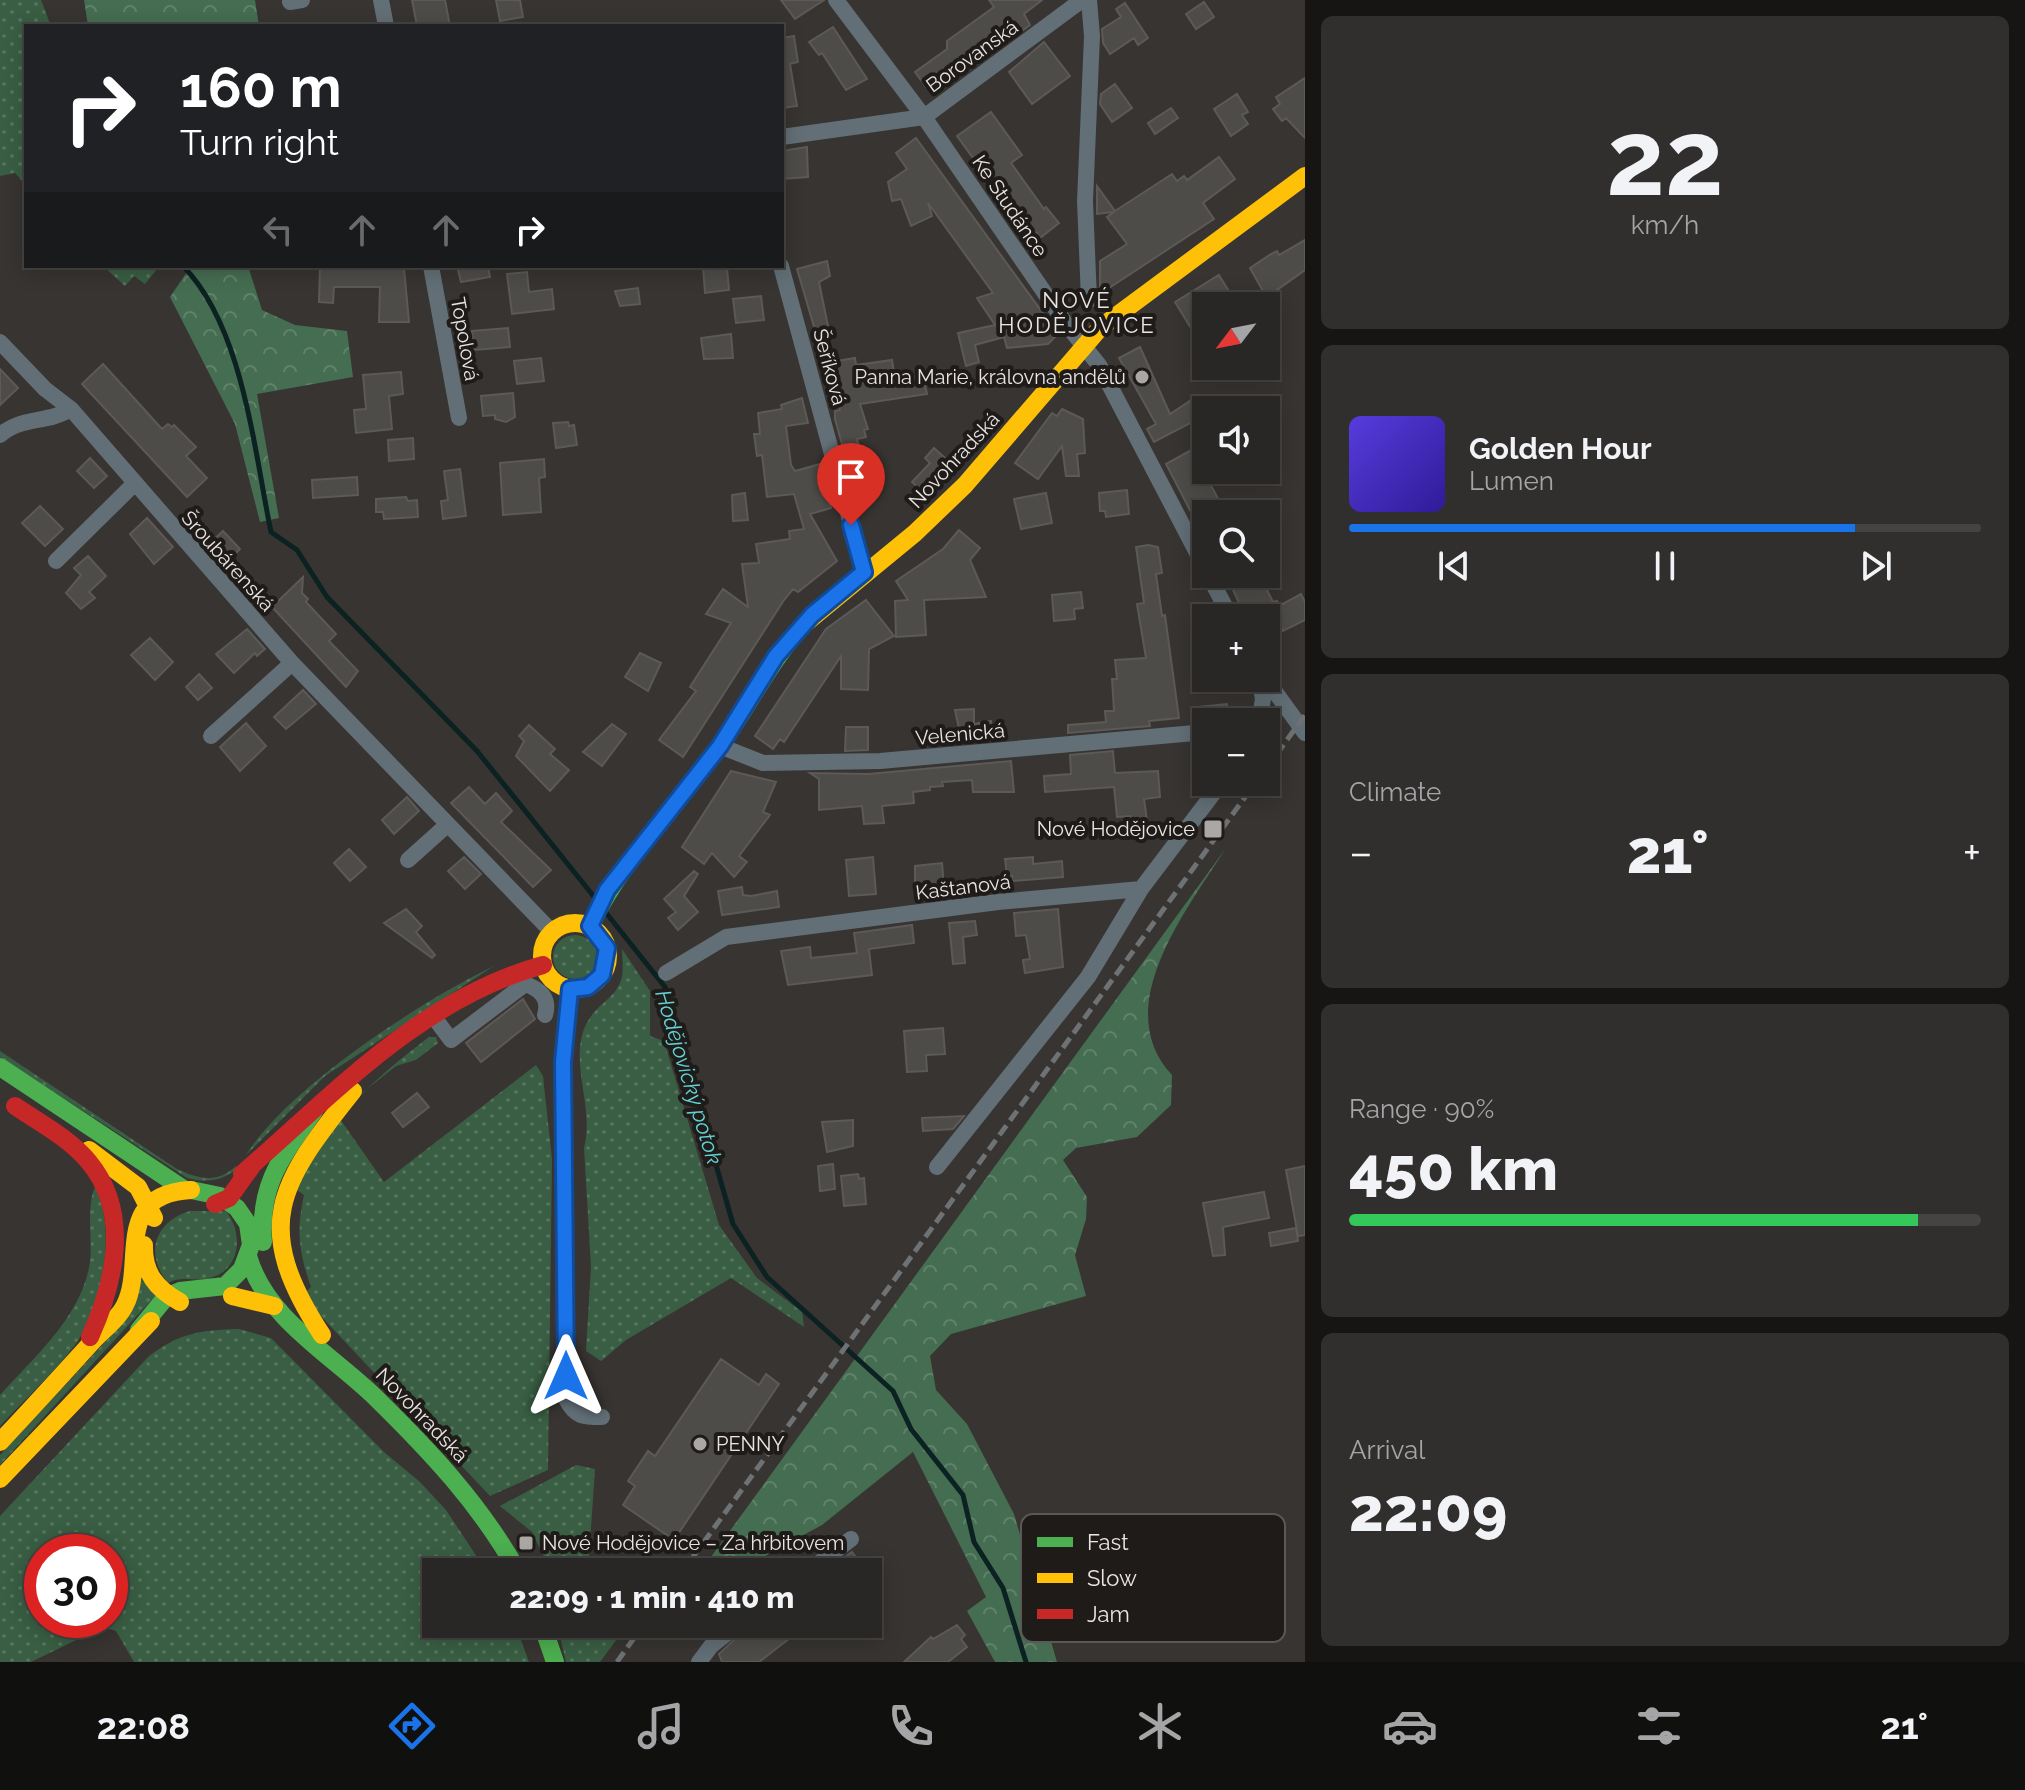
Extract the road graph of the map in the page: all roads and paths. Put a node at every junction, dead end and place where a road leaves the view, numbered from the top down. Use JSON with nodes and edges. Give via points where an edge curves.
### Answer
{"nodes":[{"id":1,"x":381,"y":0,"type":"edge"},
{"id":2,"x":836,"y":0,"type":"edge"},
{"id":3,"x":1082,"y":0,"type":"edge"},
{"id":4,"x":1089,"y":0,"type":"edge"},
{"id":5,"x":386,"y":24,"type":"edge"},
{"id":6,"x":924,"y":117,"type":"junction"},
{"id":7,"x":784,"y":137,"type":"edge"},
{"id":8,"x":1305,"y":176,"type":"edge"},
{"id":9,"x":431,"y":268,"type":"edge"},
{"id":10,"x":782,"y":268,"type":"edge"},
{"id":11,"x":1089,"y":300,"type":"dead end"},
{"id":12,"x":0,"y":342,"type":"edge"},
{"id":13,"x":1083,"y":345,"type":"junction"},
{"id":14,"x":71,"y":409,"type":"junction"},
{"id":15,"x":459,"y":418,"type":"dead end"},
{"id":16,"x":0,"y":435,"type":"edge"},
{"id":17,"x":134,"y":484,"type":"junction"},
{"id":18,"x":1192,"y":543,"type":"edge"},
{"id":19,"x":56,"y":561,"type":"dead end"},
{"id":20,"x":864,"y":572,"type":"junction"},
{"id":21,"x":292,"y":663,"type":"junction"},
{"id":22,"x":1273,"y":692,"type":"edge"},
{"id":23,"x":1192,"y":733,"type":"edge"},
{"id":24,"x":1305,"y":733,"type":"edge"},
{"id":25,"x":211,"y":736,"type":"dead end"},
{"id":26,"x":720,"y":746,"type":"junction"},
{"id":27,"x":1211,"y":796,"type":"edge"},
{"id":28,"x":447,"y":825,"type":"junction"},
{"id":29,"x":408,"y":860,"type":"dead end"},
{"id":30,"x":1141,"y":889,"type":"junction"},
{"id":31,"x":593,"y":918,"type":"junction"},
{"id":32,"x":552,"y":932,"type":"junction"},
{"id":33,"x":543,"y":965,"type":"junction"},
{"id":34,"x":666,"y":973,"type":"dead end"},
{"id":35,"x":510,"y":981,"type":"junction"},
{"id":36,"x":570,"y":989,"type":"junction"},
{"id":37,"x":545,"y":1015,"type":"dead end"},
{"id":38,"x":433,"y":1016,"type":"junction"},
{"id":39,"x":386,"y":1050,"type":"junction"},
{"id":40,"x":0,"y":1067,"type":"edge"},
{"id":41,"x":8,"y":1101,"type":"edge"},
{"id":42,"x":314,"y":1111,"type":"junction"},
{"id":43,"x":252,"y":1166,"type":"junction"},
{"id":44,"x":937,"y":1167,"type":"dead end"},
{"id":45,"x":185,"y":1190,"type":"junction"},
{"id":46,"x":211,"y":1190,"type":"junction"},
{"id":47,"x":229,"y":1198,"type":"junction"},
{"id":48,"x":152,"y":1212,"type":"junction"},
{"id":49,"x":248,"y":1256,"type":"junction"},
{"id":50,"x":253,"y":1275,"type":"junction"},
{"id":51,"x":232,"y":1296,"type":"junction"},
{"id":52,"x":175,"y":1299,"type":"junction"},
{"id":53,"x":274,"y":1306,"type":"junction"},
{"id":54,"x":83,"y":1352,"type":"junction"},
{"id":55,"x":351,"y":1374,"type":"junction"},
{"id":56,"x":602,"y":1417,"type":"dead end"},
{"id":57,"x":0,"y":1442,"type":"edge"},
{"id":58,"x":0,"y":1479,"type":"edge"},
{"id":59,"x":851,"y":1539,"type":"dead end"},
{"id":60,"x":509,"y":1558,"type":"edge"},
{"id":61,"x":826,"y":1558,"type":"edge"},
{"id":62,"x":547,"y":1638,"type":"edge"},
{"id":63,"x":721,"y":1638,"type":"edge"},
{"id":64,"x":555,"y":1662,"type":"edge"},
{"id":65,"x":699,"y":1662,"type":"edge"}],
"edges":[{"from":1,"to":5,"type":"street"},
{"from":2,"to":6,"type":"street","name":"Ke Studánce"},
{"from":3,"to":6,"type":"street","name":"Borovanská"},
{"from":4,"to":11,"type":"street"},
{"from":6,"to":7,"type":"street","name":"Borovanská"},
{"from":6,"to":13,"type":"street","name":"Ke Studánce"},
{"from":8,"to":13,"type":"main road","name":"Novohradská"},
{"from":9,"to":15,"type":"street","name":"Topolová"},
{"from":10,"to":20,"type":"street","name":"Šeříková"},
{"from":12,"to":14,"type":"street","name":"Šroubárenská"},
{"from":13,"to":18,"type":"street","name":"Ke Studánce","via":[[1099,365]]},
{"from":13,"to":20,"type":"main road","name":"Novohradská","via":[[965,485]]},
{"from":14,"to":16,"type":"street","via":[[11,425]]},
{"from":14,"to":17,"type":"street","name":"Šroubárenská"},
{"from":17,"to":19,"type":"street"},
{"from":17,"to":21,"type":"street","name":"Šroubárenská"},
{"from":20,"to":26,"type":"main road","name":"Novohradská","via":[[812,615],[776,656]]},
{"from":21,"to":25,"type":"street"},
{"from":21,"to":28,"type":"street","name":"Šroubárenská"},
{"from":22,"to":24,"type":"street"},
{"from":23,"to":26,"type":"street","name":"Velenická","via":[[880,761],[763,763]]},
{"from":26,"to":31,"type":"main road","name":"Novohradská","via":[[607,890]]},
{"from":27,"to":30,"type":"street"},
{"from":28,"to":29,"type":"street"},
{"from":28,"to":32,"type":"street","name":"Šroubárenská"},
{"from":30,"to":34,"type":"street","name":"Kaštanová","via":[[726,937]]},
{"from":30,"to":44,"type":"street","via":[[1088,977]]},
{"from":31,"to":32,"type":"main road"},
{"from":31,"to":36,"type":"main road","via":[[607,948],[606,966],[588,987]]},
{"from":32,"to":33,"type":"main road","via":[[542,951]]},
{"from":33,"to":35,"type":"main road"},
{"from":33,"to":36,"type":"main road","via":[[553,981]]},
{"from":35,"to":37,"type":"street","via":[[539,990],[547,1006]]},
{"from":35,"to":38,"type":"main road"},
{"from":35,"to":38,"type":"street","via":[[451,1040]]},
{"from":36,"to":56,"type":"street","via":[[563,1062],[566,1399],[581,1417]]},
{"from":38,"to":39,"type":"main road"},
{"from":39,"to":42,"type":"main road"},
{"from":39,"to":55,"type":"main road","via":[[299,1161],[286,1187],[278,1230],[292,1292]]},
{"from":40,"to":45,"type":"main road"},
{"from":41,"to":48,"type":"main road","via":[[112,1166],[139,1188]]},
{"from":41,"to":54,"type":"main road","via":[[87,1160],[104,1182],[113,1210],[116,1234],[109,1293]]},
{"from":42,"to":43,"type":"main road"},
{"from":42,"to":50,"type":"main road","via":[[262,1194],[263,1246]]},
{"from":43,"to":46,"type":"main road","via":[[231,1183]]},
{"from":43,"to":47,"type":"main road"},
{"from":45,"to":46,"type":"main road"},
{"from":45,"to":48,"type":"main road"},
{"from":46,"to":47,"type":"main road"},
{"from":47,"to":48,"type":"main road"},
{"from":47,"to":49,"type":"main road","via":[[244,1217]]},
{"from":48,"to":52,"type":"main road","via":[[144,1261],[152,1281]]},
{"from":48,"to":54,"type":"main road","via":[[136,1229],[125,1306]]},
{"from":49,"to":50,"type":"main road","name":"Novohradská"},
{"from":49,"to":52,"type":"main road","via":[[226,1284],[203,1292],[182,1290]]},
{"from":50,"to":51,"type":"main road"},
{"from":50,"to":53,"type":"main road","name":"Novohradská"},
{"from":51,"to":52,"type":"main road","via":[[213,1304]]},
{"from":51,"to":53,"type":"main road","name":"Novohradská"},
{"from":52,"to":58,"type":"main road","via":[[139,1330]]},
{"from":53,"to":55,"type":"main road","name":"Novohradská"},
{"from":54,"to":57,"type":"main road"},
{"from":55,"to":60,"type":"main road","name":"Novohradská","via":[[451,1476]]},
{"from":59,"to":61,"type":"street"},
{"from":62,"to":64,"type":"main road"},
{"from":63,"to":65,"type":"street"}]}
